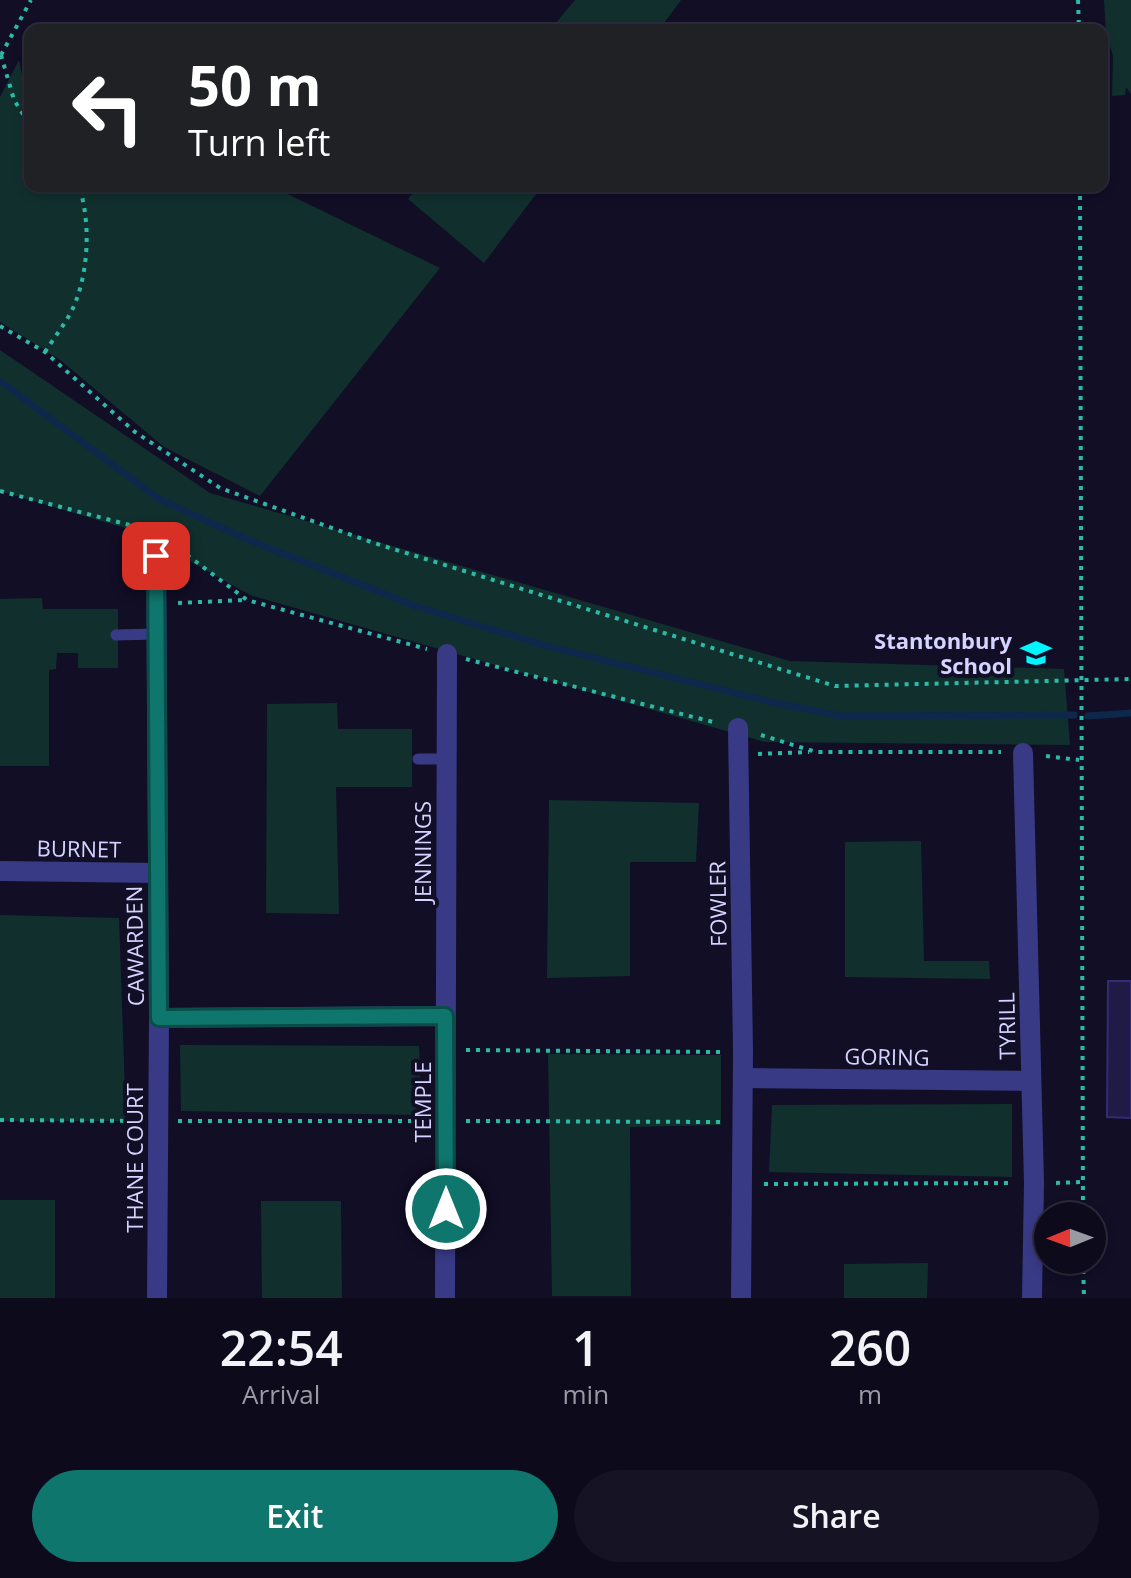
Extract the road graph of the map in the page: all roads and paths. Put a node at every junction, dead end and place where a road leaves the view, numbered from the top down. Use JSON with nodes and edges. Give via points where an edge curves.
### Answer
{"nodes":[{"id":1,"x":31,"y":0,"type":"edge"},
{"id":2,"x":1078,"y":0,"type":"edge"},
{"id":3,"x":1079,"y":24,"type":"edge"},
{"id":4,"x":1,"y":56,"type":"edge"},
{"id":5,"x":24,"y":116,"type":"edge"},
{"id":6,"x":81,"y":192,"type":"edge"},
{"id":7,"x":1080,"y":192,"type":"edge"},
{"id":8,"x":0,"y":326,"type":"edge"},
{"id":9,"x":45,"y":352,"type":"junction"},
{"id":10,"x":0,"y":491,"type":"edge"},
{"id":11,"x":156,"y":532,"type":"junction"},
{"id":12,"x":247,"y":600,"type":"junction"},
{"id":13,"x":156,"y":604,"type":"junction"},
{"id":14,"x":156,"y":634,"type":"junction"},
{"id":15,"x":116,"y":635,"type":"dead end"},
{"id":16,"x":447,"y":654,"type":"junction"},
{"id":17,"x":1131,"y":679,"type":"edge"},
{"id":18,"x":1080,"y":680,"type":"junction"},
{"id":19,"x":738,"y":728,"type":"junction"},
{"id":20,"x":816,"y":752,"type":"junction"},
{"id":21,"x":1023,"y":753,"type":"junction"},
{"id":22,"x":739,"y":754,"type":"junction"},
{"id":23,"x":418,"y":759,"type":"dead end"},
{"id":24,"x":447,"y":759,"type":"junction"},
{"id":25,"x":1079,"y":760,"type":"junction"},
{"id":26,"x":0,"y":871,"type":"edge"},
{"id":27,"x":157,"y":873,"type":"junction"},
{"id":28,"x":445,"y":1016,"type":"junction"},
{"id":29,"x":159,"y":1018,"type":"junction"},
{"id":30,"x":446,"y":1049,"type":"junction"},
{"id":31,"x":743,"y":1052,"type":"junction"},
{"id":32,"x":743,"y":1078,"type":"junction"},
{"id":33,"x":1031,"y":1081,"type":"junction"},
{"id":34,"x":0,"y":1120,"type":"edge"},
{"id":35,"x":159,"y":1121,"type":"junction"},
{"id":36,"x":446,"y":1121,"type":"junction"},
{"id":37,"x":742,"y":1122,"type":"junction"},
{"id":38,"x":1082,"y":1182,"type":"junction"},
{"id":39,"x":1034,"y":1183,"type":"junction"},
{"id":40,"x":742,"y":1184,"type":"junction"},
{"id":41,"x":1083,"y":1202,"type":"edge"},
{"id":42,"x":1083,"y":1274,"type":"edge"},
{"id":43,"x":157,"y":1298,"type":"edge"},
{"id":44,"x":445,"y":1298,"type":"edge"},
{"id":45,"x":741,"y":1298,"type":"edge"},
{"id":46,"x":1032,"y":1298,"type":"edge"},
{"id":47,"x":1084,"y":1298,"type":"edge"}],
"edges":[{"from":1,"to":4,"type":"path"},
{"from":2,"to":3,"type":"path"},
{"from":4,"to":5,"type":"path"},
{"from":6,"to":9,"type":"path","via":[[87,210],[77,300]]},
{"from":7,"to":18,"type":"path"},
{"from":8,"to":9,"type":"path"},
{"from":9,"to":18,"type":"path","via":[[135,432],[220,488],[389,548],[835,686]]},
{"from":10,"to":11,"type":"path"},
{"from":11,"to":12,"type":"path"},
{"from":11,"to":13,"type":"street"},
{"from":12,"to":13,"type":"path"},
{"from":12,"to":16,"type":"path"},
{"from":13,"to":14,"type":"street"},
{"from":14,"to":15,"type":"lane"},
{"from":14,"to":27,"type":"street"},
{"from":16,"to":19,"type":"path"},
{"from":16,"to":24,"type":"street","name":"JENNINGS"},
{"from":17,"to":18,"type":"path"},
{"from":18,"to":25,"type":"path"},
{"from":19,"to":20,"type":"path"},
{"from":19,"to":22,"type":"street","name":"FOWLER"},
{"from":20,"to":21,"type":"path"},
{"from":20,"to":22,"type":"path"},
{"from":21,"to":25,"type":"path"},
{"from":21,"to":33,"type":"street","name":"TYRILL"},
{"from":22,"to":31,"type":"street","name":"FOWLER"},
{"from":23,"to":24,"type":"lane"},
{"from":24,"to":28,"type":"street","name":"JENNINGS"},
{"from":25,"to":38,"type":"path"},
{"from":26,"to":27,"type":"street","name":"BURNET"},
{"from":27,"to":29,"type":"street","name":"CAWARDEN"},
{"from":28,"to":29,"type":"street"},
{"from":28,"to":30,"type":"street","name":"JENNINGS"},
{"from":29,"to":35,"type":"street","name":"THANE COURT"},
{"from":30,"to":31,"type":"path"},
{"from":30,"to":36,"type":"street","name":"TEMPLE"},
{"from":31,"to":32,"type":"street","name":"FOWLER"},
{"from":32,"to":33,"type":"street","name":"GORING"},
{"from":32,"to":37,"type":"street"},
{"from":33,"to":39,"type":"street","name":"TYRILL"},
{"from":34,"to":35,"type":"path"},
{"from":35,"to":36,"type":"path"},
{"from":35,"to":43,"type":"street","name":"THANE COURT"},
{"from":36,"to":37,"type":"path"},
{"from":36,"to":44,"type":"street","name":"TEMPLE"},
{"from":37,"to":40,"type":"street"},
{"from":38,"to":39,"type":"path"},
{"from":38,"to":41,"type":"path"},
{"from":39,"to":40,"type":"path"},
{"from":39,"to":46,"type":"street","name":"TYRILL"},
{"from":40,"to":45,"type":"street"},
{"from":42,"to":47,"type":"path"}]}
